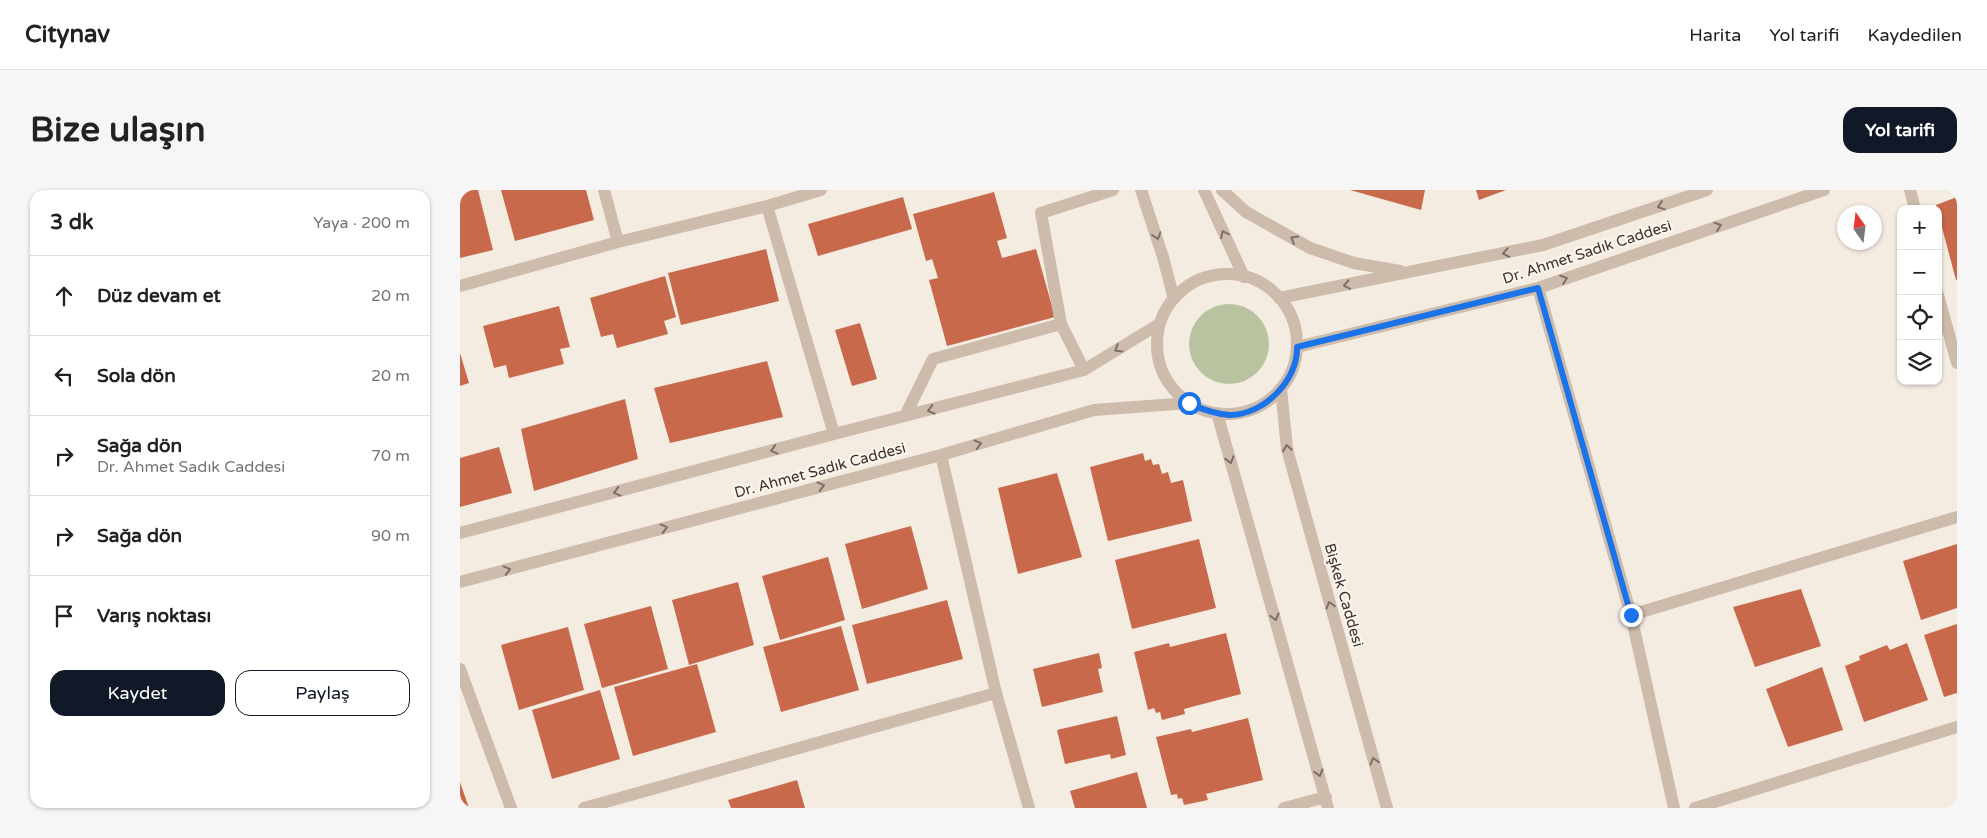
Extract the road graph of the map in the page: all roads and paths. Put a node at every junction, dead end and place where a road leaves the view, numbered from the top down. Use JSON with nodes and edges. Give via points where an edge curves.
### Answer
{"nodes":[{"id":1,"x":604,"y":190,"type":"edge"},
{"id":2,"x":821,"y":190,"type":"edge"},
{"id":3,"x":1113,"y":190,"type":"edge"},
{"id":4,"x":1141,"y":190,"type":"edge"},
{"id":5,"x":1204,"y":190,"type":"edge"},
{"id":6,"x":1222,"y":190,"type":"edge"},
{"id":7,"x":1707,"y":190,"type":"edge"},
{"id":8,"x":1824,"y":190,"type":"edge"},
{"id":9,"x":1910,"y":190,"type":"edge"},
{"id":10,"x":1914,"y":205,"type":"edge"},
{"id":11,"x":767,"y":206,"type":"junction"},
{"id":12,"x":618,"y":242,"type":"junction"},
{"id":13,"x":1407,"y":272,"type":"junction"},
{"id":14,"x":1244,"y":277,"type":"junction"},
{"id":15,"x":460,"y":286,"type":"edge"},
{"id":16,"x":1538,"y":288,"type":"junction"},
{"id":17,"x":1279,"y":298,"type":"junction"},
{"id":18,"x":1174,"y":299,"type":"junction"},
{"id":19,"x":1942,"y":309,"type":"edge"},
{"id":20,"x":1061,"y":324,"type":"junction"},
{"id":21,"x":1159,"y":324,"type":"junction"},
{"id":22,"x":1297,"y":347,"type":"junction"},
{"id":23,"x":1957,"y":363,"type":"edge"},
{"id":24,"x":1084,"y":370,"type":"junction"},
{"id":25,"x":1281,"y":388,"type":"junction"},
{"id":26,"x":1189,"y":403,"type":"junction"},
{"id":27,"x":1217,"y":413,"type":"junction"},
{"id":28,"x":904,"y":416,"type":"junction"},
{"id":29,"x":834,"y":434,"type":"junction"},
{"id":30,"x":941,"y":455,"type":"junction"},
{"id":31,"x":1957,"y":516,"type":"edge"},
{"id":32,"x":460,"y":533,"type":"edge"},
{"id":33,"x":460,"y":582,"type":"edge"},
{"id":34,"x":1631,"y":615,"type":"junction"},
{"id":35,"x":460,"y":669,"type":"edge"},
{"id":36,"x":996,"y":692,"type":"junction"},
{"id":37,"x":1957,"y":727,"type":"edge"},
{"id":38,"x":1327,"y":802,"type":"edge"},
{"id":39,"x":511,"y":808,"type":"edge"},
{"id":40,"x":584,"y":808,"type":"edge"},
{"id":41,"x":1029,"y":808,"type":"edge"},
{"id":42,"x":1284,"y":808,"type":"edge"},
{"id":43,"x":1387,"y":808,"type":"edge"},
{"id":44,"x":1674,"y":808,"type":"edge"},
{"id":45,"x":1695,"y":808,"type":"edge"}],
"edges":[{"from":1,"to":12,"type":"street"},
{"from":2,"to":11,"type":"street"},
{"from":3,"to":20,"type":"street","via":[[1041,213]]},
{"from":4,"to":18,"type":"street","one_way":true},
{"from":14,"to":5,"type":"street","one_way":true},
{"from":13,"to":6,"type":"street","one_way":true,"via":[[1354,263],[1310,248],[1246,212]]},
{"from":7,"to":13,"type":"street","name":"Dr. Ahmet Sadık Caddesi","one_way":true,"via":[[1543,246]]},
{"from":16,"to":8,"type":"street","name":"Dr. Ahmet Sadık Caddesi","one_way":true},
{"from":9,"to":10,"type":"street"},
{"from":11,"to":12,"type":"street"},
{"from":11,"to":29,"type":"street"},
{"from":12,"to":15,"type":"street"},
{"from":13,"to":17,"type":"street","name":"Dr. Ahmet Sadık Caddesi","one_way":true},
{"from":14,"to":17,"type":"street","via":[[1270,289]]},
{"from":14,"to":18,"type":"street","via":[[1225,274],[1202,279],[1183,289]]},
{"from":16,"to":22,"type":"street","name":"Dr. Ahmet Sadık Caddesi"},
{"from":16,"to":34,"type":"street"},
{"from":17,"to":22,"type":"street","via":[[1287,306],[1296,329]]},
{"from":18,"to":21,"type":"street"},
{"from":19,"to":23,"type":"street"},
{"from":20,"to":24,"type":"street"},
{"from":20,"to":28,"type":"street","via":[[933,359]]},
{"from":21,"to":24,"type":"street","name":"Dr. Ahmet Sadık Caddesi","one_way":true},
{"from":21,"to":26,"type":"street","via":[[1156,345],[1160,366],[1169,385]]},
{"from":22,"to":25,"type":"street","via":[[1290,376]]},
{"from":24,"to":28,"type":"street","name":"Dr. Ahmet Sadık Caddesi","one_way":true},
{"from":25,"to":27,"type":"street","via":[[1255,409],[1232,415]]},
{"from":43,"to":25,"type":"street","name":"Bişkek Caddesi","one_way":true,"via":[[1287,449]]},
{"from":26,"to":27,"type":"street"},
{"from":30,"to":26,"type":"street","name":"Dr. Ahmet Sadık Caddesi","one_way":true,"via":[[1094,410]]},
{"from":27,"to":38,"type":"street","one_way":true},
{"from":28,"to":29,"type":"street","name":"Dr. Ahmet Sadık Caddesi"},
{"from":29,"to":32,"type":"street","name":"Dr. Ahmet Sadık Caddesi","one_way":true},
{"from":33,"to":30,"type":"street","name":"Dr. Ahmet Sadık Caddesi","one_way":true},
{"from":30,"to":36,"type":"street"},
{"from":31,"to":34,"type":"street"},
{"from":34,"to":44,"type":"street"},
{"from":35,"to":39,"type":"street"},
{"from":36,"to":40,"type":"street"},
{"from":36,"to":41,"type":"street"},
{"from":37,"to":45,"type":"street"},
{"from":38,"to":42,"type":"street"}]}
